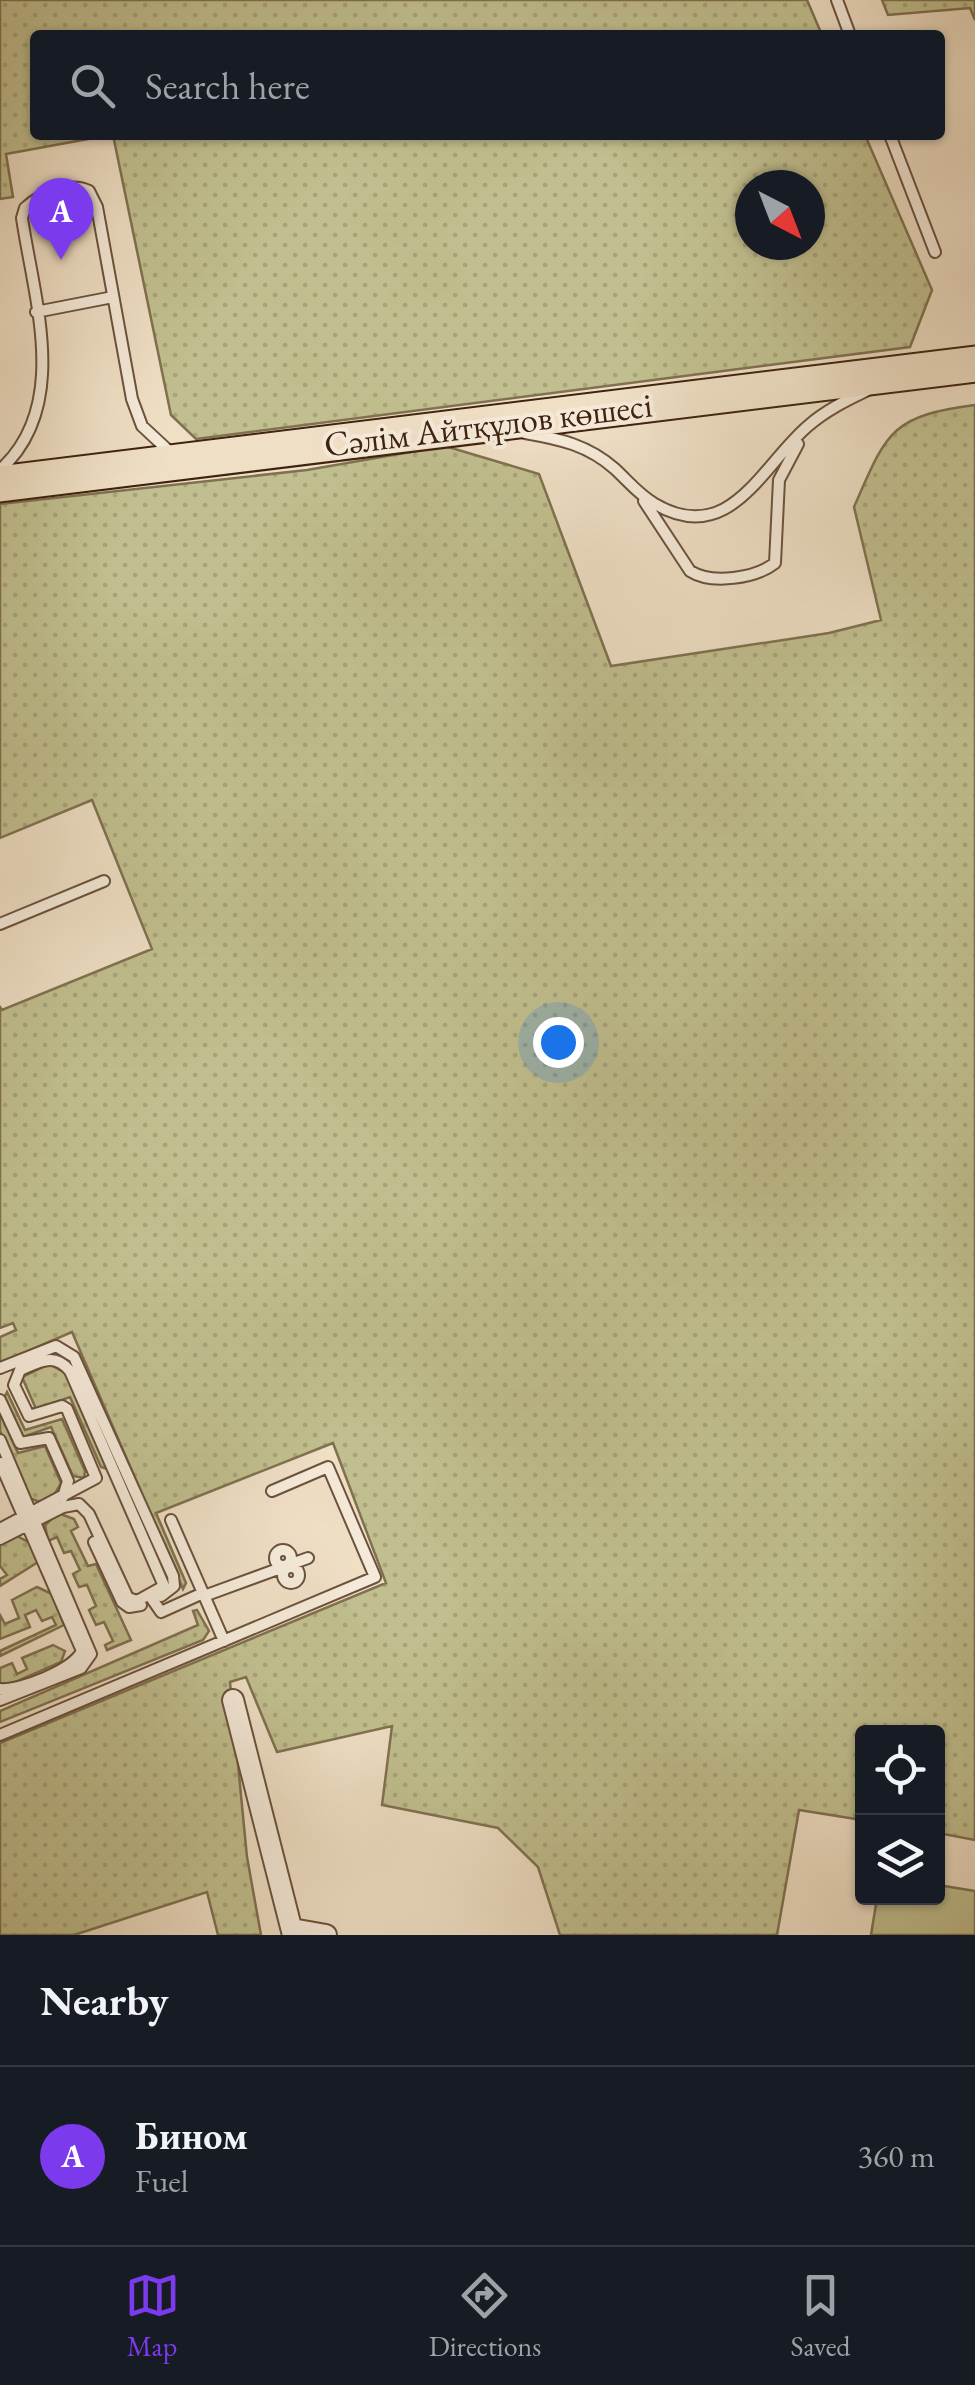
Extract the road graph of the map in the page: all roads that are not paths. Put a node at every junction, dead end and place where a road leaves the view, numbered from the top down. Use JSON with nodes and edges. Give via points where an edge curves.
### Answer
{"nodes":[{"id":1,"x":837,"y":0,"type":"edge"},
{"id":2,"x":848,"y":30,"type":"edge"},
{"id":3,"x":892,"y":140,"type":"edge"},
{"id":4,"x":936,"y":252,"type":"dead end"},
{"id":5,"x":113,"y":296,"type":"junction"},
{"id":6,"x":36,"y":312,"type":"junction"},
{"id":7,"x":975,"y":364,"type":"edge"},
{"id":8,"x":929,"y":370,"type":"junction"},
{"id":9,"x":837,"y":405,"type":"junction"},
{"id":10,"x":480,"y":425,"type":"junction"},
{"id":11,"x":196,"y":460,"type":"junction"},
{"id":12,"x":0,"y":470,"type":"edge"},
{"id":13,"x":0,"y":484,"type":"edge"},
{"id":14,"x":637,"y":492,"type":"junction"},
{"id":15,"x":104,"y":880,"type":"dead end"},
{"id":16,"x":0,"y":924,"type":"edge"},
{"id":17,"x":0,"y":1368,"type":"edge"},
{"id":18,"x":0,"y":1400,"type":"edge"},
{"id":19,"x":0,"y":1440,"type":"edge"},
{"id":20,"x":0,"y":1463,"type":"edge"},
{"id":21,"x":0,"y":1474,"type":"edge"},
{"id":22,"x":10,"y":1485,"type":"junction"},
{"id":23,"x":272,"y":1491,"type":"dead end"},
{"id":24,"x":63,"y":1502,"type":"junction"},
{"id":25,"x":30,"y":1519,"type":"junction"},
{"id":26,"x":171,"y":1520,"type":"dead end"},
{"id":27,"x":0,"y":1529,"type":"edge"},
{"id":28,"x":0,"y":1539,"type":"edge"},
{"id":29,"x":308,"y":1558,"type":"dead end"},
{"id":30,"x":204,"y":1594,"type":"junction"},
{"id":31,"x":151,"y":1598,"type":"junction"},
{"id":32,"x":224,"y":1640,"type":"junction"},
{"id":33,"x":0,"y":1689,"type":"edge"},
{"id":34,"x":0,"y":1700,"type":"edge"},
{"id":35,"x":234,"y":1700,"type":"dead end"},
{"id":36,"x":0,"y":1734,"type":"edge"},
{"id":37,"x":293,"y":1932,"type":"edge"},
{"id":38,"x":326,"y":1935,"type":"edge"}],
"edges":[{"from":1,"to":2,"type":"lane"},
{"from":3,"to":4,"type":"lane"},
{"from":5,"to":6,"type":"lane"},
{"from":5,"to":6,"type":"lane","via":[[97,207],[88,191],[70,187],[41,196],[22,218]]},
{"from":5,"to":11,"type":"lane","via":[[142,426],[164,450]]},
{"from":6,"to":12,"type":"lane","via":[[44,367],[40,401],[24,444]]},
{"from":7,"to":8,"type":"highway","name":"Сәлім Айтқұлов көшесі"},
{"from":8,"to":9,"type":"lane"},
{"from":8,"to":10,"type":"highway","name":"Сәлім Айтқұлов көшесі"},
{"from":9,"to":14,"type":"lane","via":[[787,446],[749,494],[724,510],[672,513]]},
{"from":9,"to":14,"type":"lane","via":[[785,464],[776,498],[776,556],[769,568],[699,577]]},
{"from":10,"to":11,"type":"highway","name":"Сәлім Айтқұлов көшесі"},
{"from":10,"to":14,"type":"lane","via":[[570,441],[594,452]]},
{"from":11,"to":13,"type":"highway","name":"Сәлім Айтқұлов көшесі"},
{"from":15,"to":16,"type":"lane"},
{"from":17,"to":31,"type":"lane","via":[[56,1346],[74,1356],[173,1576],[172,1589]]},
{"from":18,"to":24,"type":"lane","via":[[20,1443],[49,1438],[68,1480]]},
{"from":19,"to":25,"type":"lane"},
{"from":20,"to":22,"type":"lane"},
{"from":21,"to":22,"type":"lane"},
{"from":22,"to":25,"type":"lane"},
{"from":23,"to":32,"type":"lane","via":[[328,1467],[376,1577]]},
{"from":24,"to":25,"type":"lane"},
{"from":24,"to":31,"type":"lane","via":[[83,1518],[122,1602],[132,1608]]},
{"from":24,"to":31,"type":"lane","via":[[92,1483],[96,1472],[65,1406],[26,1414],[14,1378],[47,1359],[60,1360],[70,1371],[164,1578]]},
{"from":25,"to":27,"type":"lane"},
{"from":25,"to":28,"type":"lane"},
{"from":25,"to":33,"type":"lane","via":[[82,1651],[74,1663]]},
{"from":25,"to":34,"type":"lane","via":[[91,1654],[81,1668]]},
{"from":26,"to":30,"type":"lane"},
{"from":29,"to":30,"type":"lane"},
{"from":30,"to":31,"type":"lane","via":[[160,1612]]},
{"from":30,"to":32,"type":"lane"},
{"from":32,"to":36,"type":"lane"},
{"from":35,"to":37,"type":"street"},
{"from":37,"to":38,"type":"street"}]}
